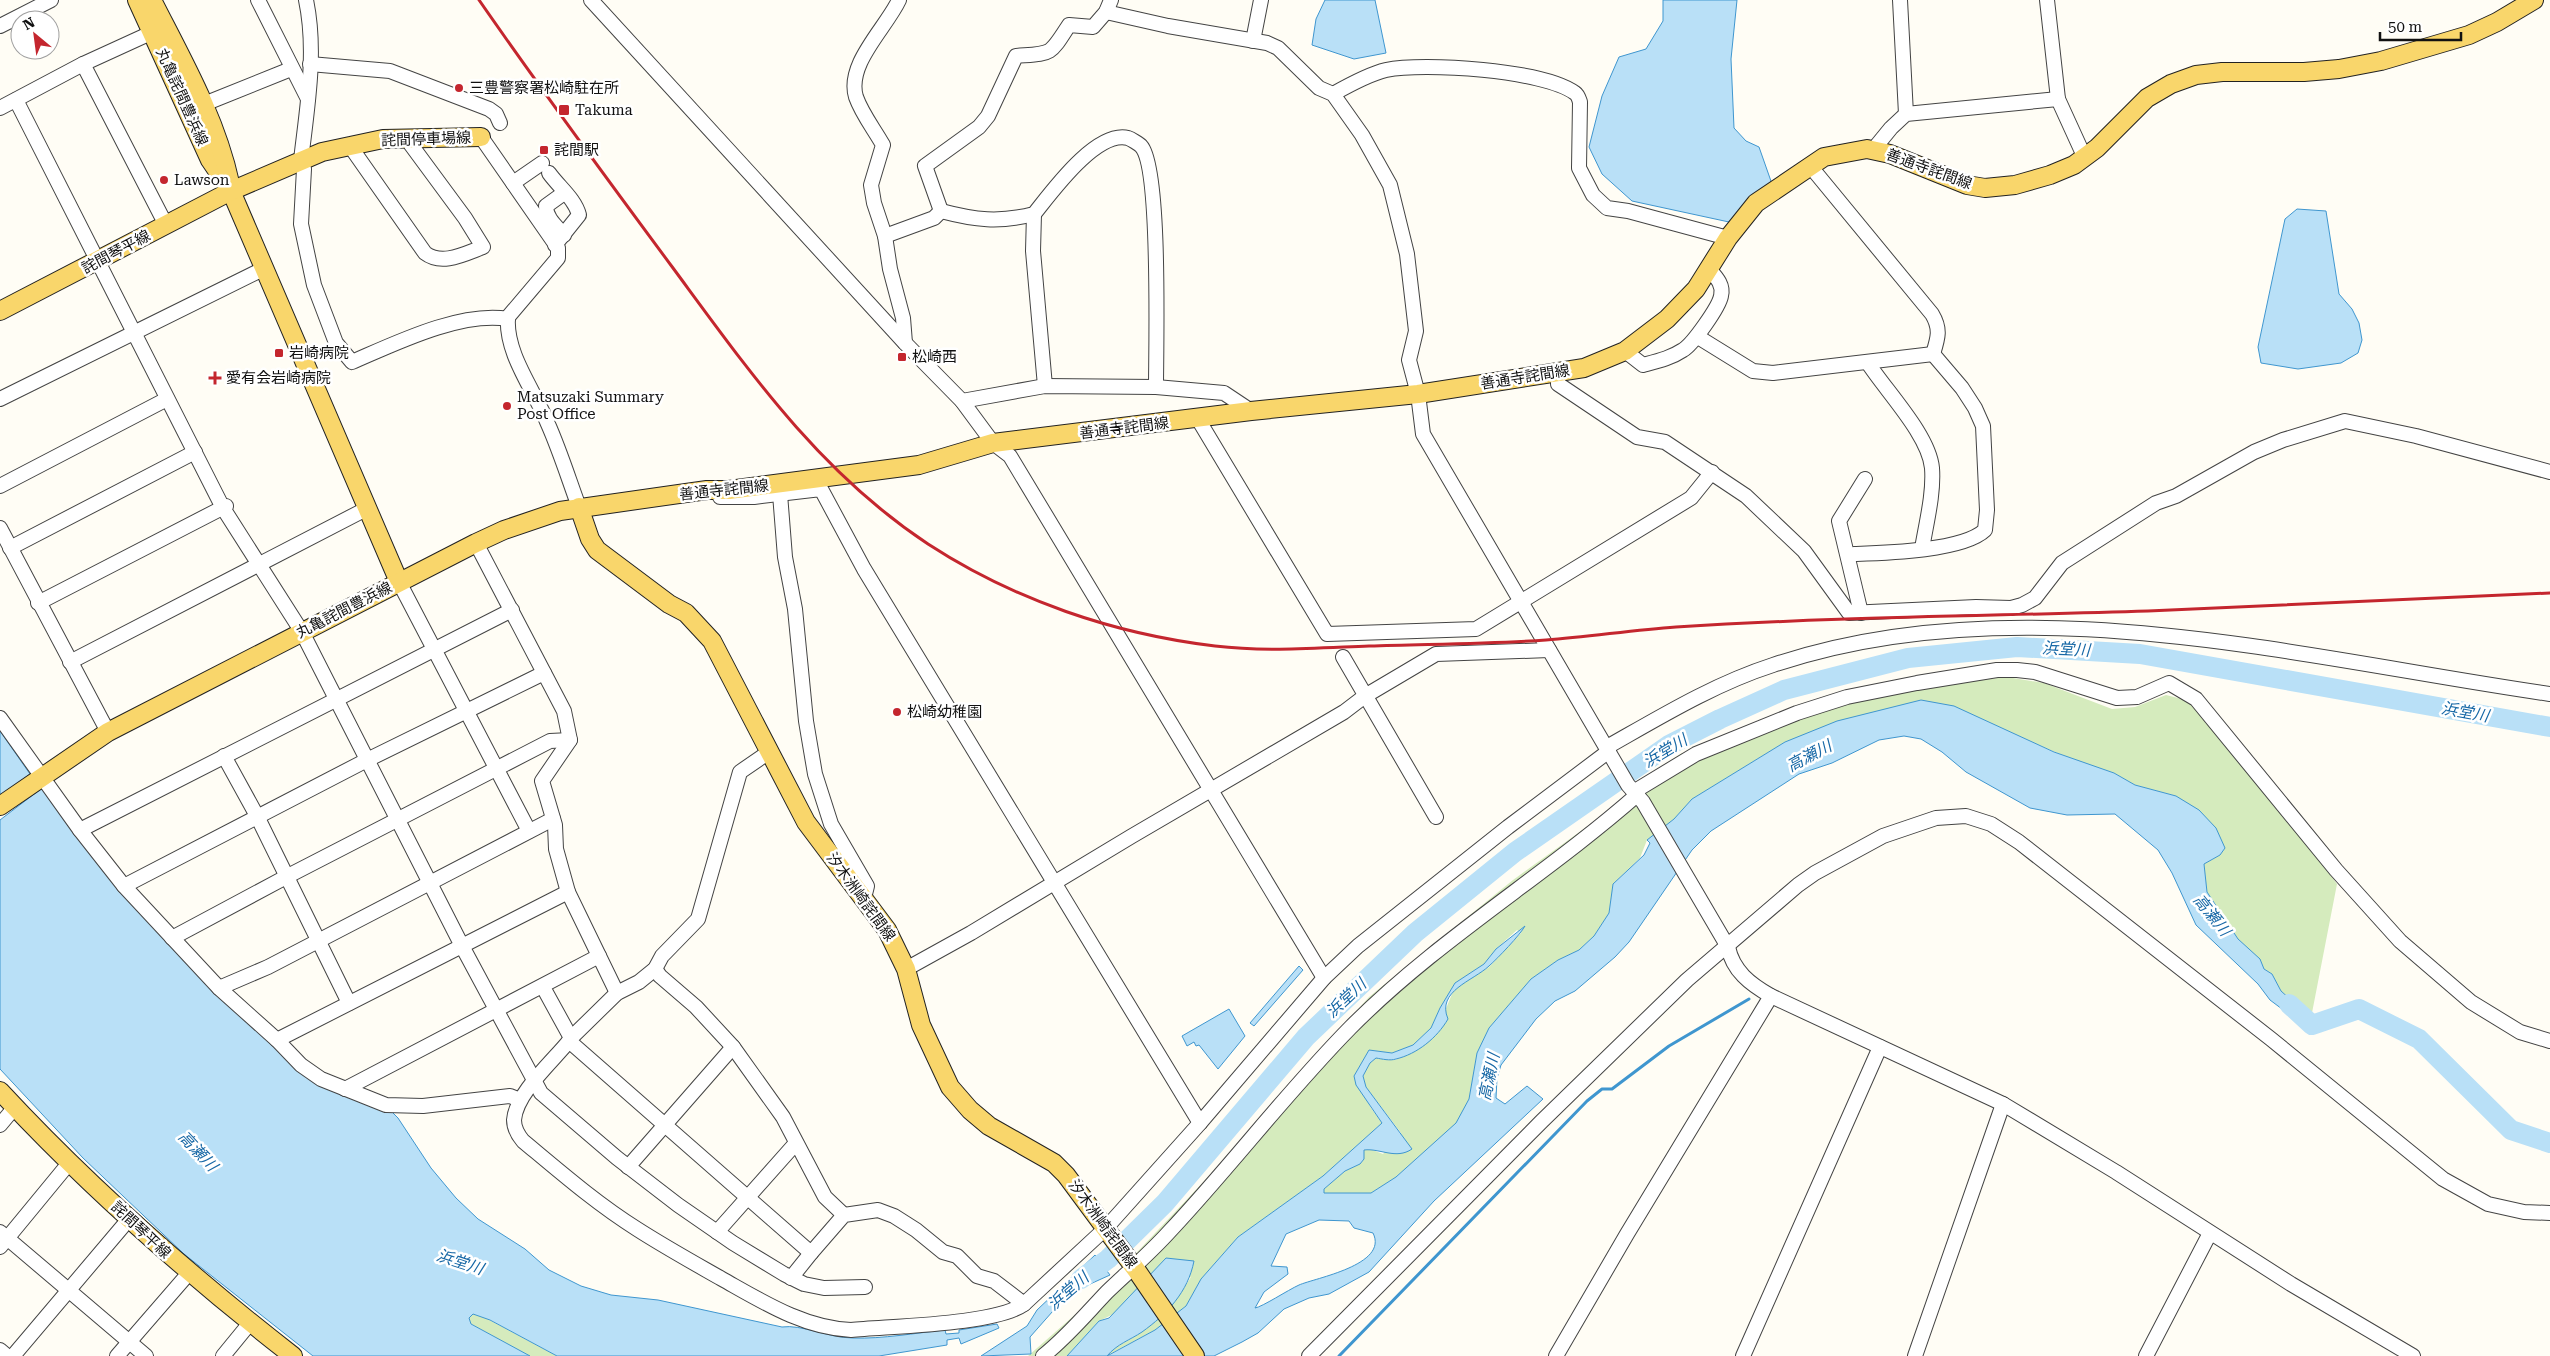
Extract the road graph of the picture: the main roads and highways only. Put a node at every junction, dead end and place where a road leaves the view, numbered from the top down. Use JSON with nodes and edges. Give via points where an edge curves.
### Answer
{"nodes":[{"id":1,"x":137,"y":0,"type":"edge"},
{"id":2,"x":152,"y":0,"type":"edge"},
{"id":3,"x":2534,"y":0,"type":"edge"},
{"id":4,"x":481,"y":137,"type":"road end"},
{"id":5,"x":231,"y":191,"type":"junction"},
{"id":6,"x":0,"y":311,"type":"edge"},
{"id":7,"x":579,"y":507,"type":"junction"},
{"id":8,"x":399,"y":582,"type":"junction"},
{"id":9,"x":0,"y":806,"type":"edge"},
{"id":10,"x":0,"y":1091,"type":"edge"},
{"id":11,"x":293,"y":1356,"type":"edge"},
{"id":12,"x":1195,"y":1356,"type":"edge"}],
"edges":[{"from":1,"to":5,"type":"main road","name":"丸亀詫間豊浜線","via":[[210,160]]},
{"from":2,"to":5,"type":"main road","name":"丸亀詫間豊浜線","via":[[204,104],[224,155]]},
{"from":3,"to":7,"type":"main road","name":"善通寺詫間線","via":[[2469,35],[2381,61],[2304,72],[2196,75],[2171,84],[2148,98],[2097,148],[2074,165],[2015,184],[1985,188],[1967,185],[1874,150],[1841,152],[1824,157],[1756,203],[1728,238],[1696,288],[1667,319],[1625,351],[1584,368],[1418,394],[992,443],[892,470]]},
{"from":4,"to":5,"type":"main road","name":"詫間停車場線","via":[[383,139],[322,152]]},
{"from":5,"to":6,"type":"main road","name":"詫間琴平線"},
{"from":5,"to":8,"type":"main road","name":"丸亀詫間豊浜線"},
{"from":7,"to":8,"type":"main road","name":"善通寺詫間線","via":[[535,519],[476,542]]},
{"from":7,"to":12,"type":"main road","name":"汐木洲崎詫間線","via":[[597,550],[686,613],[708,636],[806,822],[887,930],[906,969],[921,1025],[950,1088],[989,1126],[1060,1169],[1081,1193]]},
{"from":8,"to":9,"type":"main road","name":"丸亀詫間豊浜線","via":[[108,732]]},
{"from":10,"to":11,"type":"main road","name":"詫間琴平線","via":[[188,1274]]}]}
